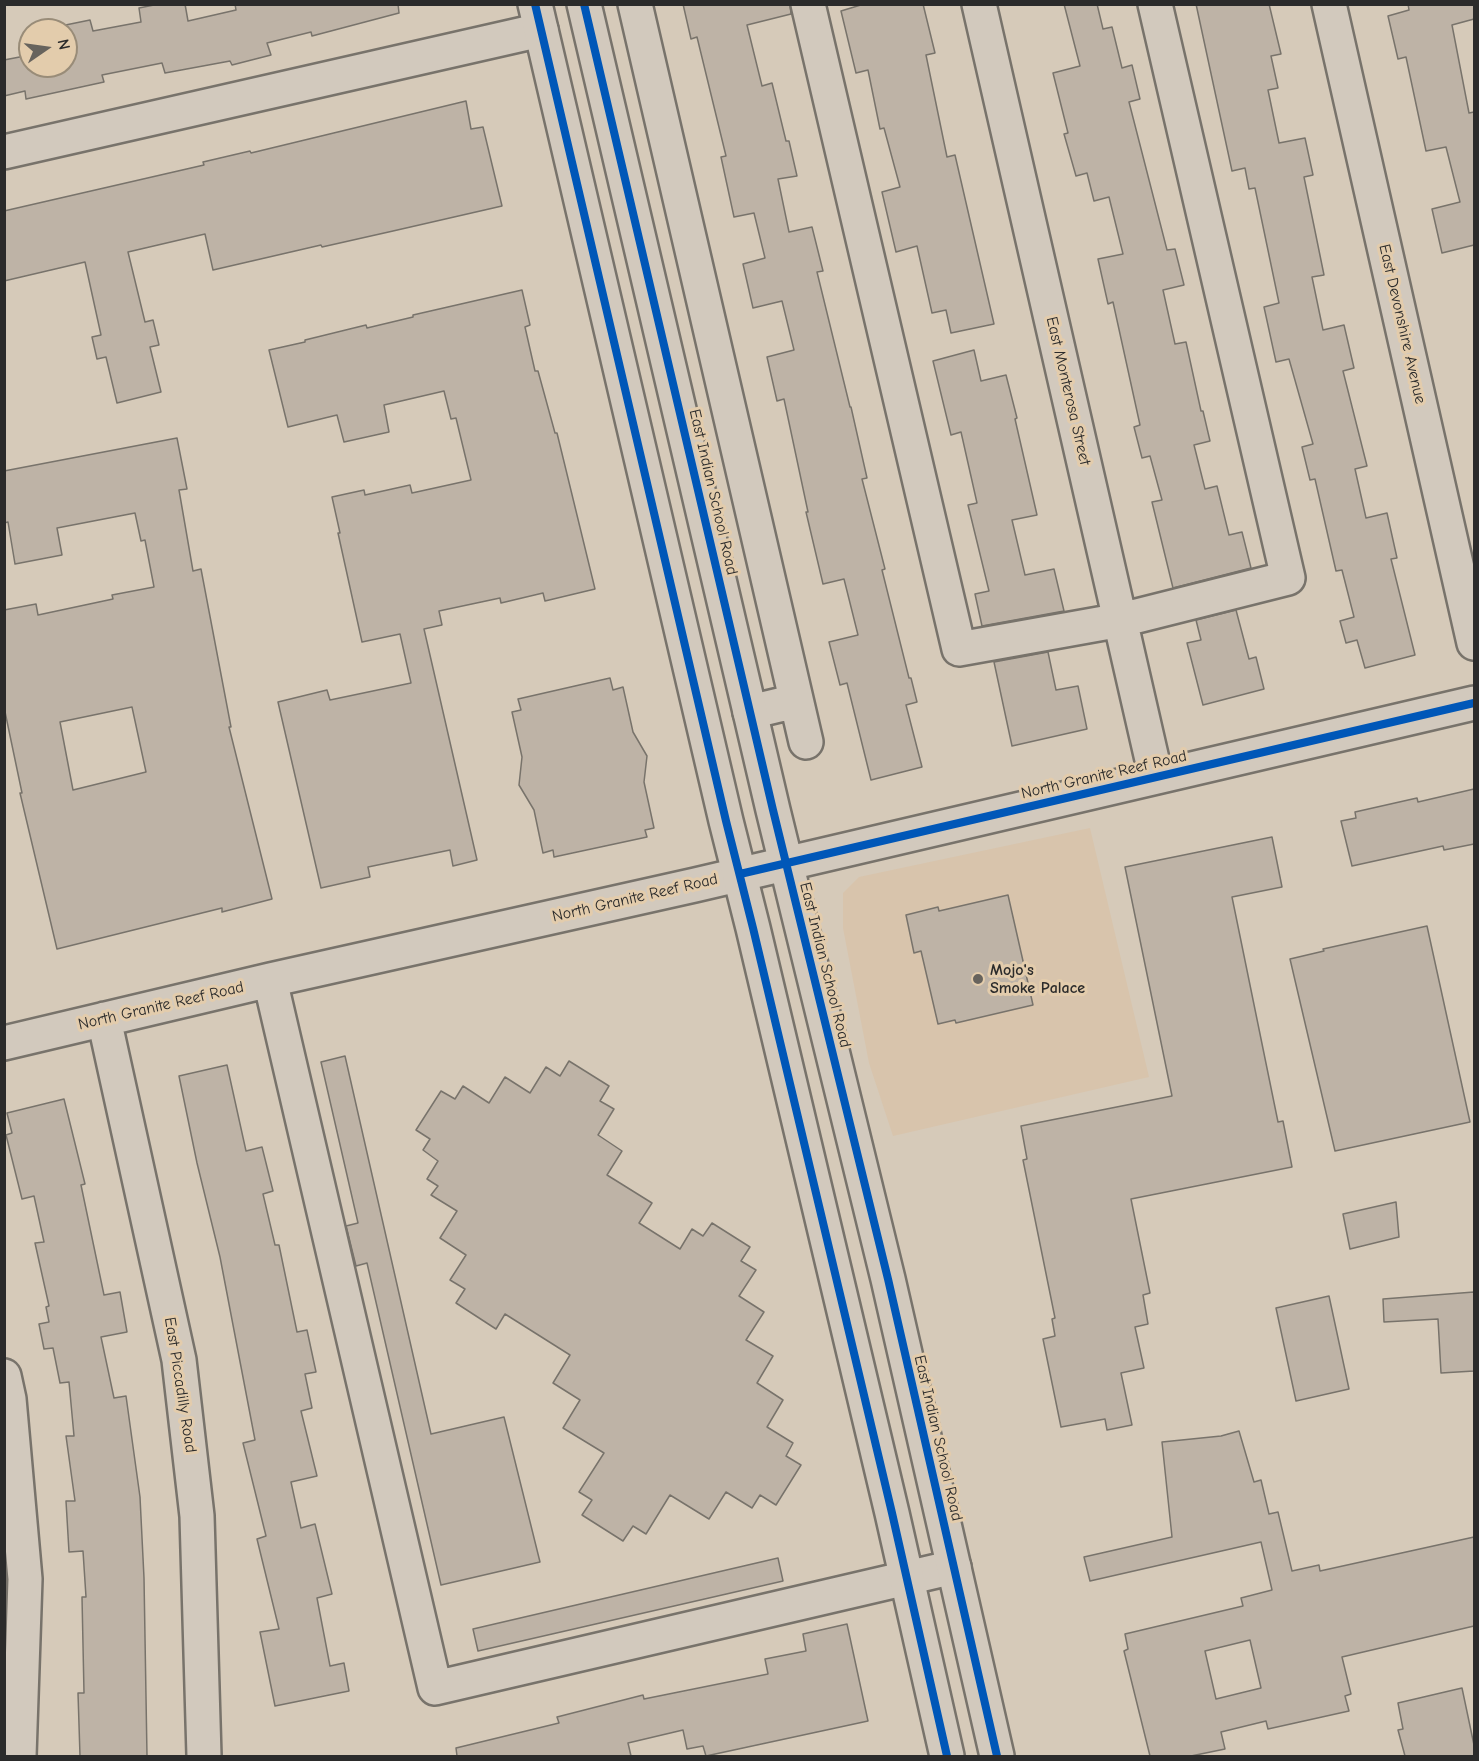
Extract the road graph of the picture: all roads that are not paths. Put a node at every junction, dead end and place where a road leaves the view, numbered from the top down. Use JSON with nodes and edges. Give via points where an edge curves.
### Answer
{"nodes":[{"id":1,"x":584,"y":4,"type":"edge"},
{"id":2,"x":635,"y":4,"type":"edge"},
{"id":3,"x":808,"y":4,"type":"edge"},
{"id":4,"x":979,"y":4,"type":"edge"},
{"id":5,"x":1155,"y":4,"type":"edge"},
{"id":6,"x":1329,"y":4,"type":"edge"},
{"id":7,"x":538,"y":17,"type":"edge"},
{"id":8,"x":4,"y":152,"type":"edge"},
{"id":9,"x":1121,"y":620,"type":"junction"},
{"id":10,"x":1474,"y":643,"type":"edge"},
{"id":11,"x":796,"y":701,"type":"junction"},
{"id":12,"x":1474,"y":703,"type":"edge"},
{"id":13,"x":750,"y":712,"type":"junction"},
{"id":14,"x":806,"y":742,"type":"dead end"},
{"id":15,"x":1156,"y":777,"type":"junction"},
{"id":16,"x":786,"y":863,"type":"junction"},
{"id":17,"x":740,"y":874,"type":"junction"},
{"id":18,"x":270,"y":980,"type":"junction"},
{"id":19,"x":104,"y":1019,"type":"junction"},
{"id":20,"x":4,"y":1043,"type":"edge"},
{"id":21,"x":4,"y":1376,"type":"edge"},
{"id":22,"x":954,"y":1567,"type":"junction"},
{"id":23,"x":906,"y":1577,"type":"junction"},
{"id":24,"x":19,"y":1756,"type":"edge"},
{"id":25,"x":204,"y":1756,"type":"edge"},
{"id":26,"x":947,"y":1756,"type":"edge"},
{"id":27,"x":997,"y":1756,"type":"edge"}],
"edges":[{"from":1,"to":13,"type":"street","name":"East Indian School Road"},
{"from":2,"to":11,"type":"street","name":"East Indian School Road"},
{"from":3,"to":9,"type":"street","via":[[959,649]]},
{"from":4,"to":9,"type":"street","name":"East Monterosa Street"},
{"from":5,"to":9,"type":"street","via":[[1288,578]]},
{"from":6,"to":10,"type":"street","name":"East Devonshire Avenue"},
{"from":7,"to":8,"type":"street"},
{"from":7,"to":17,"type":"street"},
{"from":9,"to":15,"type":"street","name":"East Monterosa Street"},
{"from":11,"to":13,"type":"street"},
{"from":11,"to":14,"type":"street","name":"East Indian School Road"},
{"from":12,"to":15,"type":"street","name":"North Granite Reef Road"},
{"from":13,"to":16,"type":"street","name":"East Indian School Road"},
{"from":15,"to":16,"type":"street","name":"North Granite Reef Road"},
{"from":16,"to":17,"type":"street","name":"North Granite Reef Road"},
{"from":16,"to":22,"type":"street","name":"East Indian School Road"},
{"from":17,"to":18,"type":"street","name":"North Granite Reef Road"},
{"from":17,"to":23,"type":"street"},
{"from":18,"to":19,"type":"street","name":"North Granite Reef Road"},
{"from":18,"to":23,"type":"street","via":[[435,1689]]},
{"from":19,"to":20,"type":"street","name":"North Granite Reef Road"},
{"from":19,"to":25,"type":"street","name":"East Piccadilly Road","via":[[179,1360],[197,1516]]},
{"from":21,"to":24,"type":"street","via":[[24,1579]]},
{"from":22,"to":23,"type":"street"},
{"from":22,"to":27,"type":"street","name":"East Indian School Road"},
{"from":23,"to":26,"type":"street"}]}
